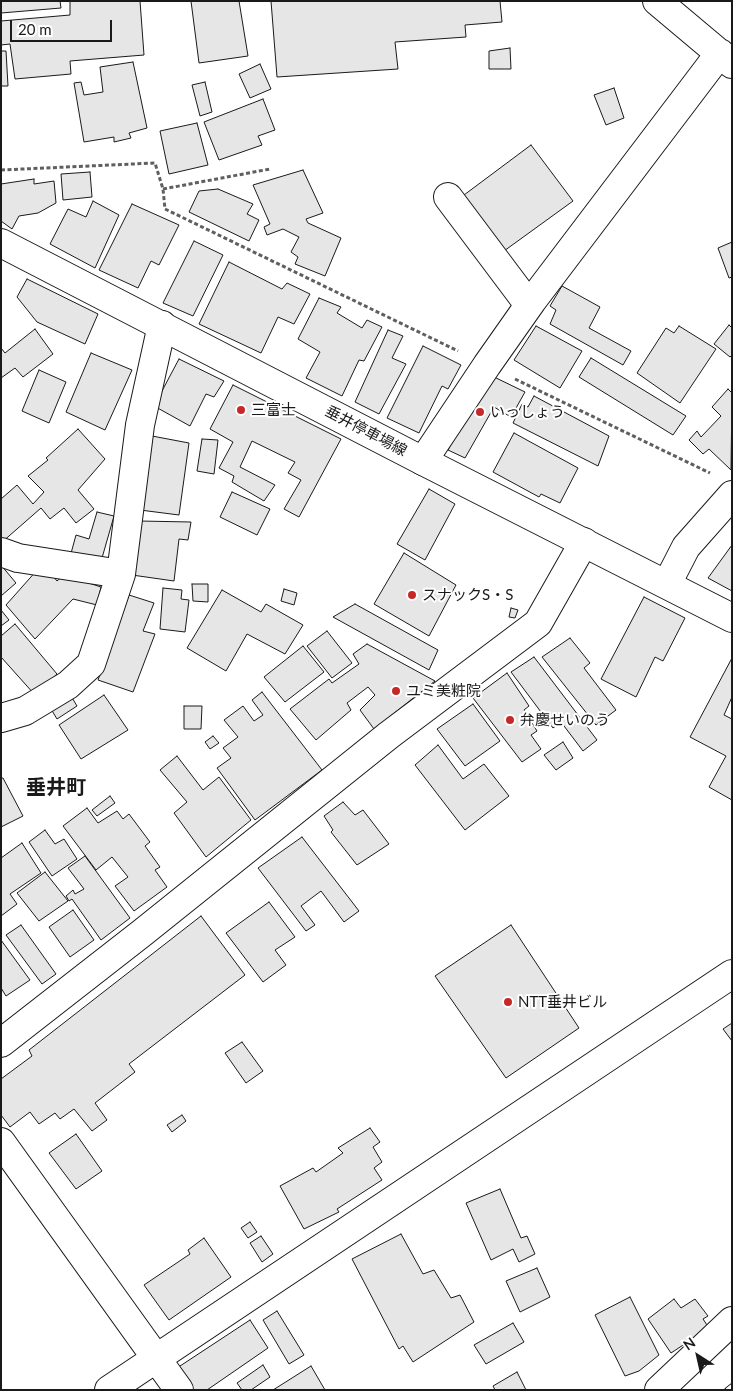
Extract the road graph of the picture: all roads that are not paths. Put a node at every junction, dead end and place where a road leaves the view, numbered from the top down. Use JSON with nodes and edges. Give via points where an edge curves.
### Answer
{"nodes":[{"id":1,"x":657,"y":1,"type":"edge"},
{"id":2,"x":726,"y":59,"type":"edge"},
{"id":3,"x":448,"y":197,"type":"dead end"},
{"id":4,"x":1,"y":242,"type":"edge"},
{"id":5,"x":529,"y":305,"type":"junction"},
{"id":6,"x":162,"y":325,"type":"junction"},
{"id":7,"x":423,"y":461,"type":"junction"},
{"id":8,"x":723,"y":485,"type":"edge"},
{"id":9,"x":584,"y":542,"type":"junction"},
{"id":10,"x":1,"y":552,"type":"edge"},
{"id":11,"x":121,"y":574,"type":"junction"},
{"id":12,"x":667,"y":584,"type":"junction"},
{"id":13,"x":732,"y":618,"type":"edge"},
{"id":14,"x":1,"y":718,"type":"edge"},
{"id":15,"x":732,"y":974,"type":"edge"},
{"id":16,"x":1,"y":1043,"type":"edge"},
{"id":17,"x":1,"y":1142,"type":"edge"},
{"id":18,"x":732,"y":1321,"type":"edge"},
{"id":19,"x":157,"y":1358,"type":"junction"},
{"id":20,"x":109,"y":1390,"type":"edge"},
{"id":21,"x":179,"y":1390,"type":"edge"},
{"id":22,"x":659,"y":1390,"type":"edge"}],
"edges":[{"from":1,"to":2,"type":"street"},
{"from":2,"to":5,"type":"street"},
{"from":3,"to":5,"type":"street"},
{"from":4,"to":6,"type":"street","name":"垂井停車場線"},
{"from":5,"to":7,"type":"street"},
{"from":6,"to":7,"type":"street","name":"垂井停車場線"},
{"from":6,"to":11,"type":"street","via":[[140,425]]},
{"from":7,"to":9,"type":"street","name":"垂井停車場線"},
{"from":8,"to":12,"type":"street"},
{"from":9,"to":12,"type":"street","name":"垂井停車場線"},
{"from":9,"to":16,"type":"street","via":[[538,622]]},
{"from":10,"to":11,"type":"street","via":[[18,558]]},
{"from":11,"to":14,"type":"street","via":[[91,664],[68,685],[26,711]]},
{"from":12,"to":13,"type":"street","name":"垂井停車場線"},
{"from":15,"to":19,"type":"street"},
{"from":17,"to":19,"type":"street"},
{"from":18,"to":22,"type":"street"},
{"from":19,"to":20,"type":"street"},
{"from":19,"to":21,"type":"street"}]}
